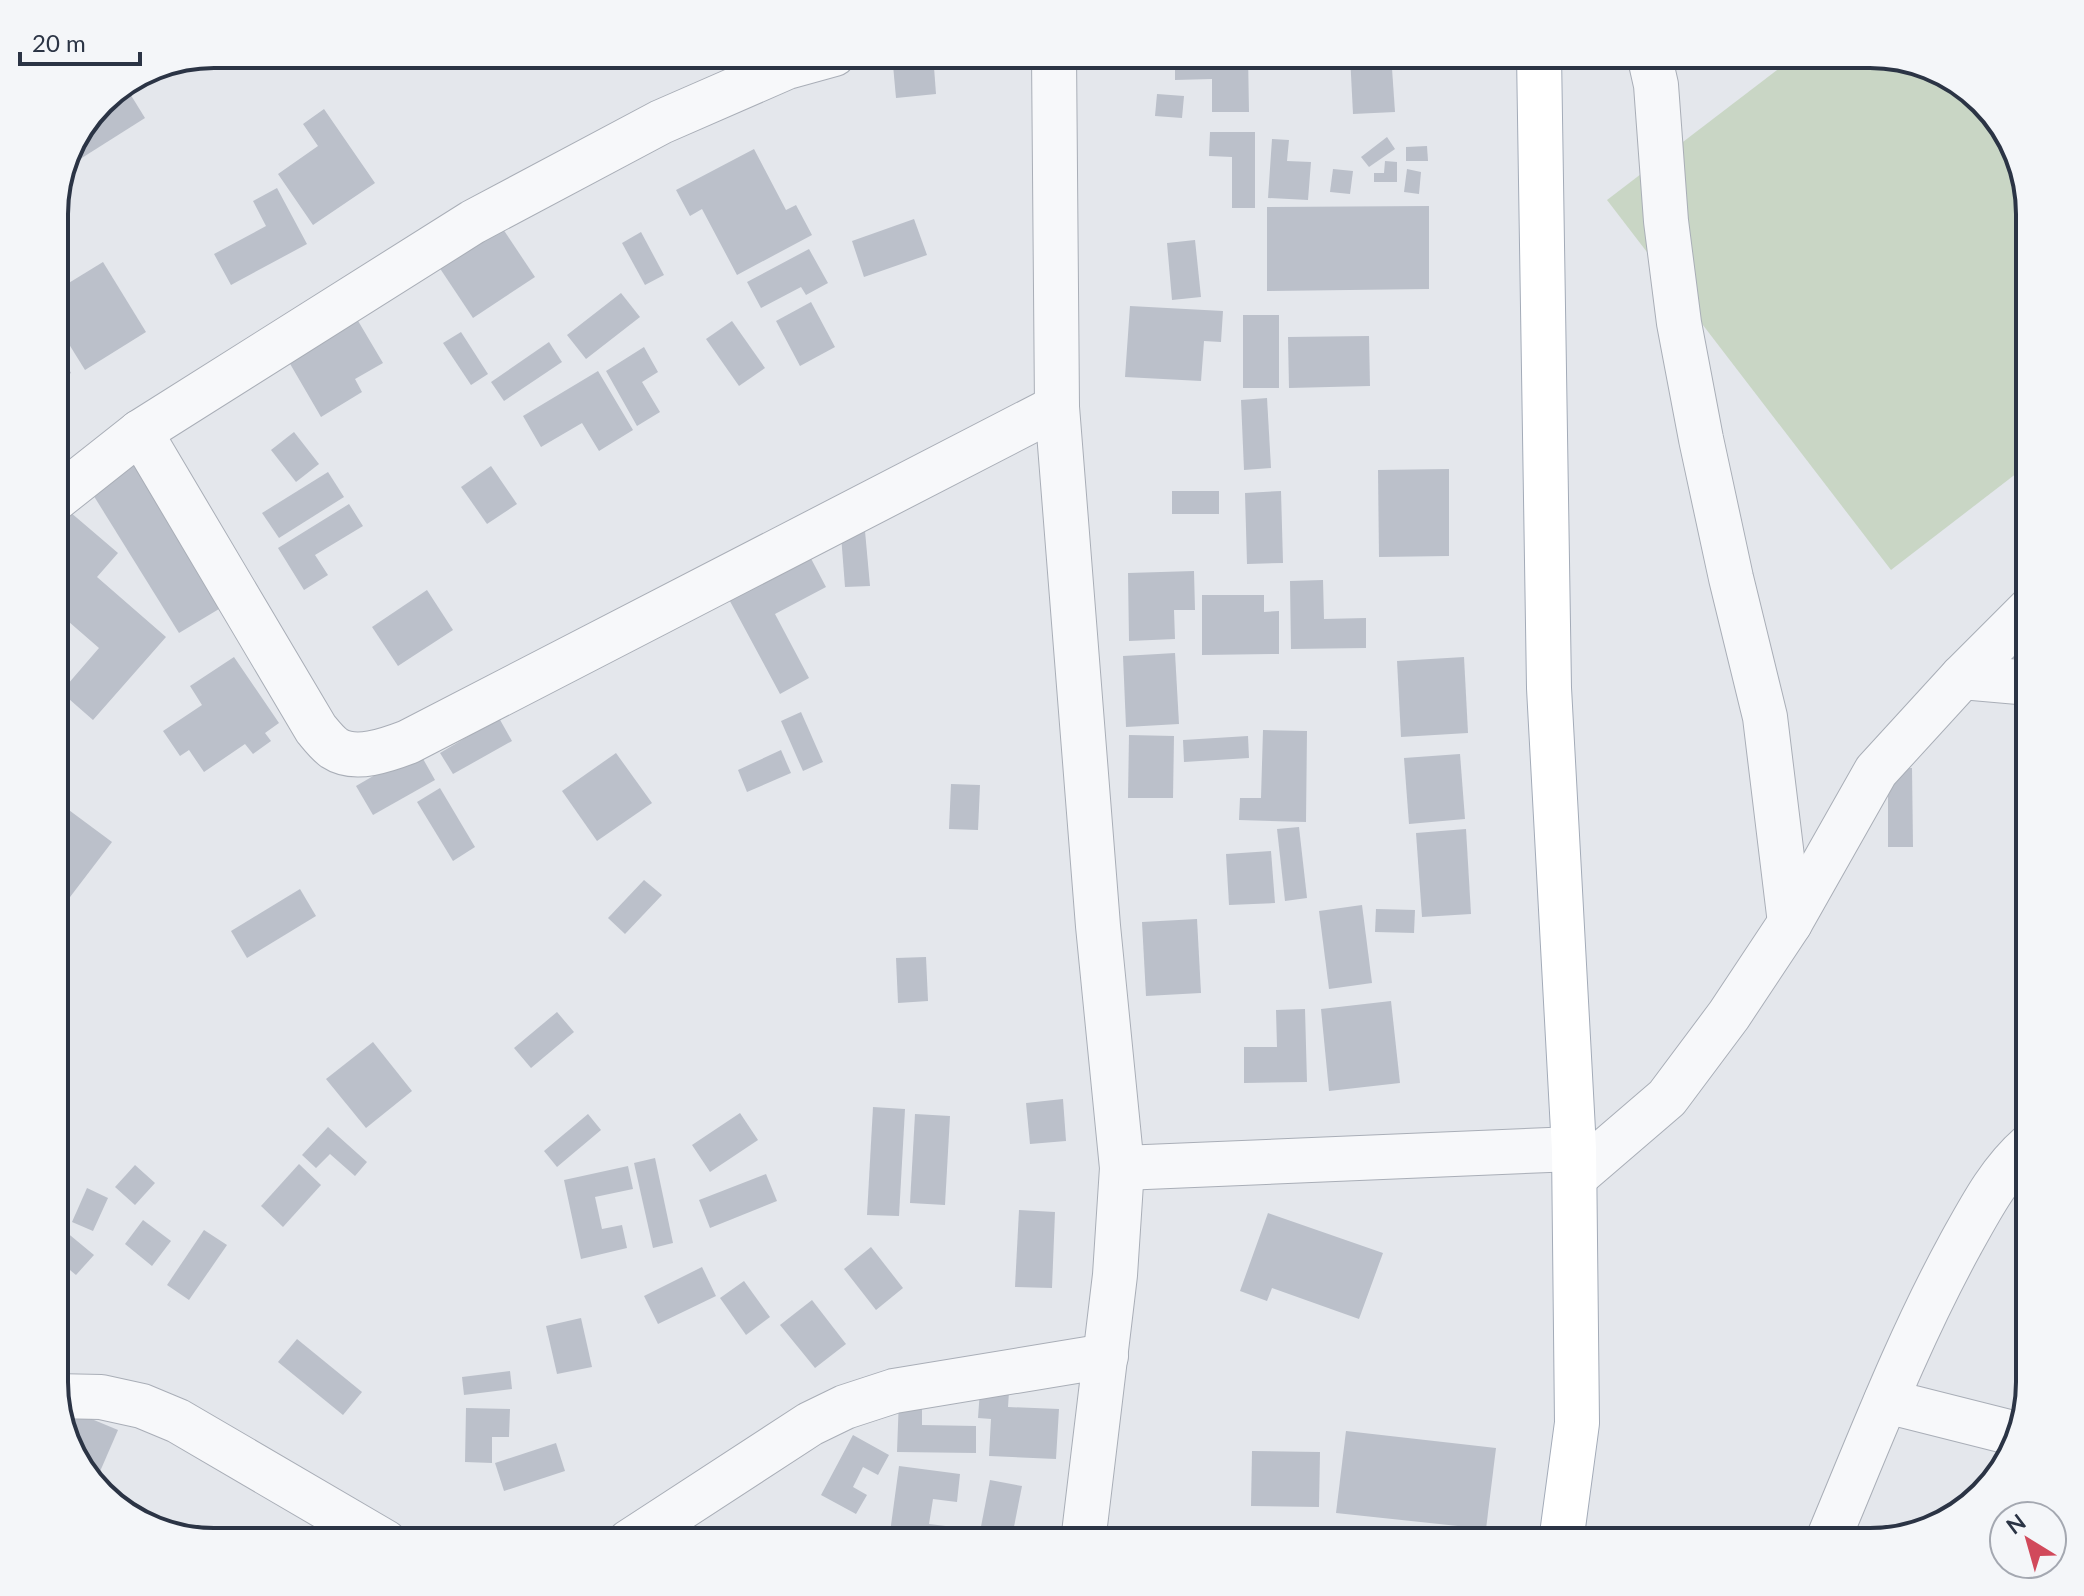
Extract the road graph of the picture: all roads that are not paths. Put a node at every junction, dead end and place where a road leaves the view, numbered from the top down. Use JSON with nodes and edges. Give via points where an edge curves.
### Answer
{"nodes":[{"id":1,"x":785,"y":68,"type":"edge"},
{"id":2,"x":1054,"y":68,"type":"edge"},
{"id":3,"x":1539,"y":68,"type":"edge"},
{"id":4,"x":1652,"y":68,"type":"edge"},
{"id":5,"x":1057,"y":407,"type":"junction"},
{"id":6,"x":140,"y":432,"type":"junction"},
{"id":7,"x":68,"y":489,"type":"edge"},
{"id":8,"x":2016,"y":623,"type":"edge"},
{"id":9,"x":1962,"y":677,"type":"junction"},
{"id":10,"x":2016,"y":682,"type":"edge"},
{"id":11,"x":1790,"y":923,"type":"junction"},
{"id":12,"x":2016,"y":1158,"type":"edge"},
{"id":13,"x":1575,"y":1163,"type":"junction"},
{"id":14,"x":1122,"y":1168,"type":"junction"},
{"id":15,"x":1106,"y":1356,"type":"junction"},
{"id":16,"x":69,"y":1396,"type":"edge"},
{"id":17,"x":1886,"y":1401,"type":"junction"},
{"id":18,"x":2007,"y":1432,"type":"edge"},
{"id":19,"x":361,"y":1528,"type":"edge"},
{"id":20,"x":650,"y":1528,"type":"edge"},
{"id":21,"x":1085,"y":1528,"type":"edge"},
{"id":22,"x":1563,"y":1528,"type":"edge"},
{"id":23,"x":1833,"y":1528,"type":"edge"}],
"edges":[{"from":1,"to":6,"type":"street","via":[[661,122],[473,222]]},
{"from":2,"to":5,"type":"street"},
{"from":3,"to":13,"type":"main road","via":[[1549,688]]},
{"from":4,"to":11,"type":"street","via":[[1679,323],[1765,717]]},
{"from":5,"to":6,"type":"street","via":[[408,742],[367,754],[334,748],[316,729]]},
{"from":5,"to":14,"type":"street"},
{"from":6,"to":7,"type":"street"},
{"from":8,"to":9,"type":"street"},
{"from":9,"to":10,"type":"street"},
{"from":9,"to":11,"type":"street","via":[[1876,771]]},
{"from":11,"to":13,"type":"street","via":[[1667,1098]]},
{"from":12,"to":17,"type":"street","via":[[1987,1196],[1939,1283]]},
{"from":13,"to":14,"type":"street"},
{"from":13,"to":22,"type":"main road","via":[[1577,1423]]},
{"from":14,"to":15,"type":"street"},
{"from":15,"to":20,"type":"street","via":[[894,1391],[845,1407],[810,1424]]},
{"from":15,"to":21,"type":"street"},
{"from":16,"to":19,"type":"street","via":[[142,1406],[178,1421]]},
{"from":17,"to":18,"type":"street"},
{"from":17,"to":23,"type":"street"}]}
